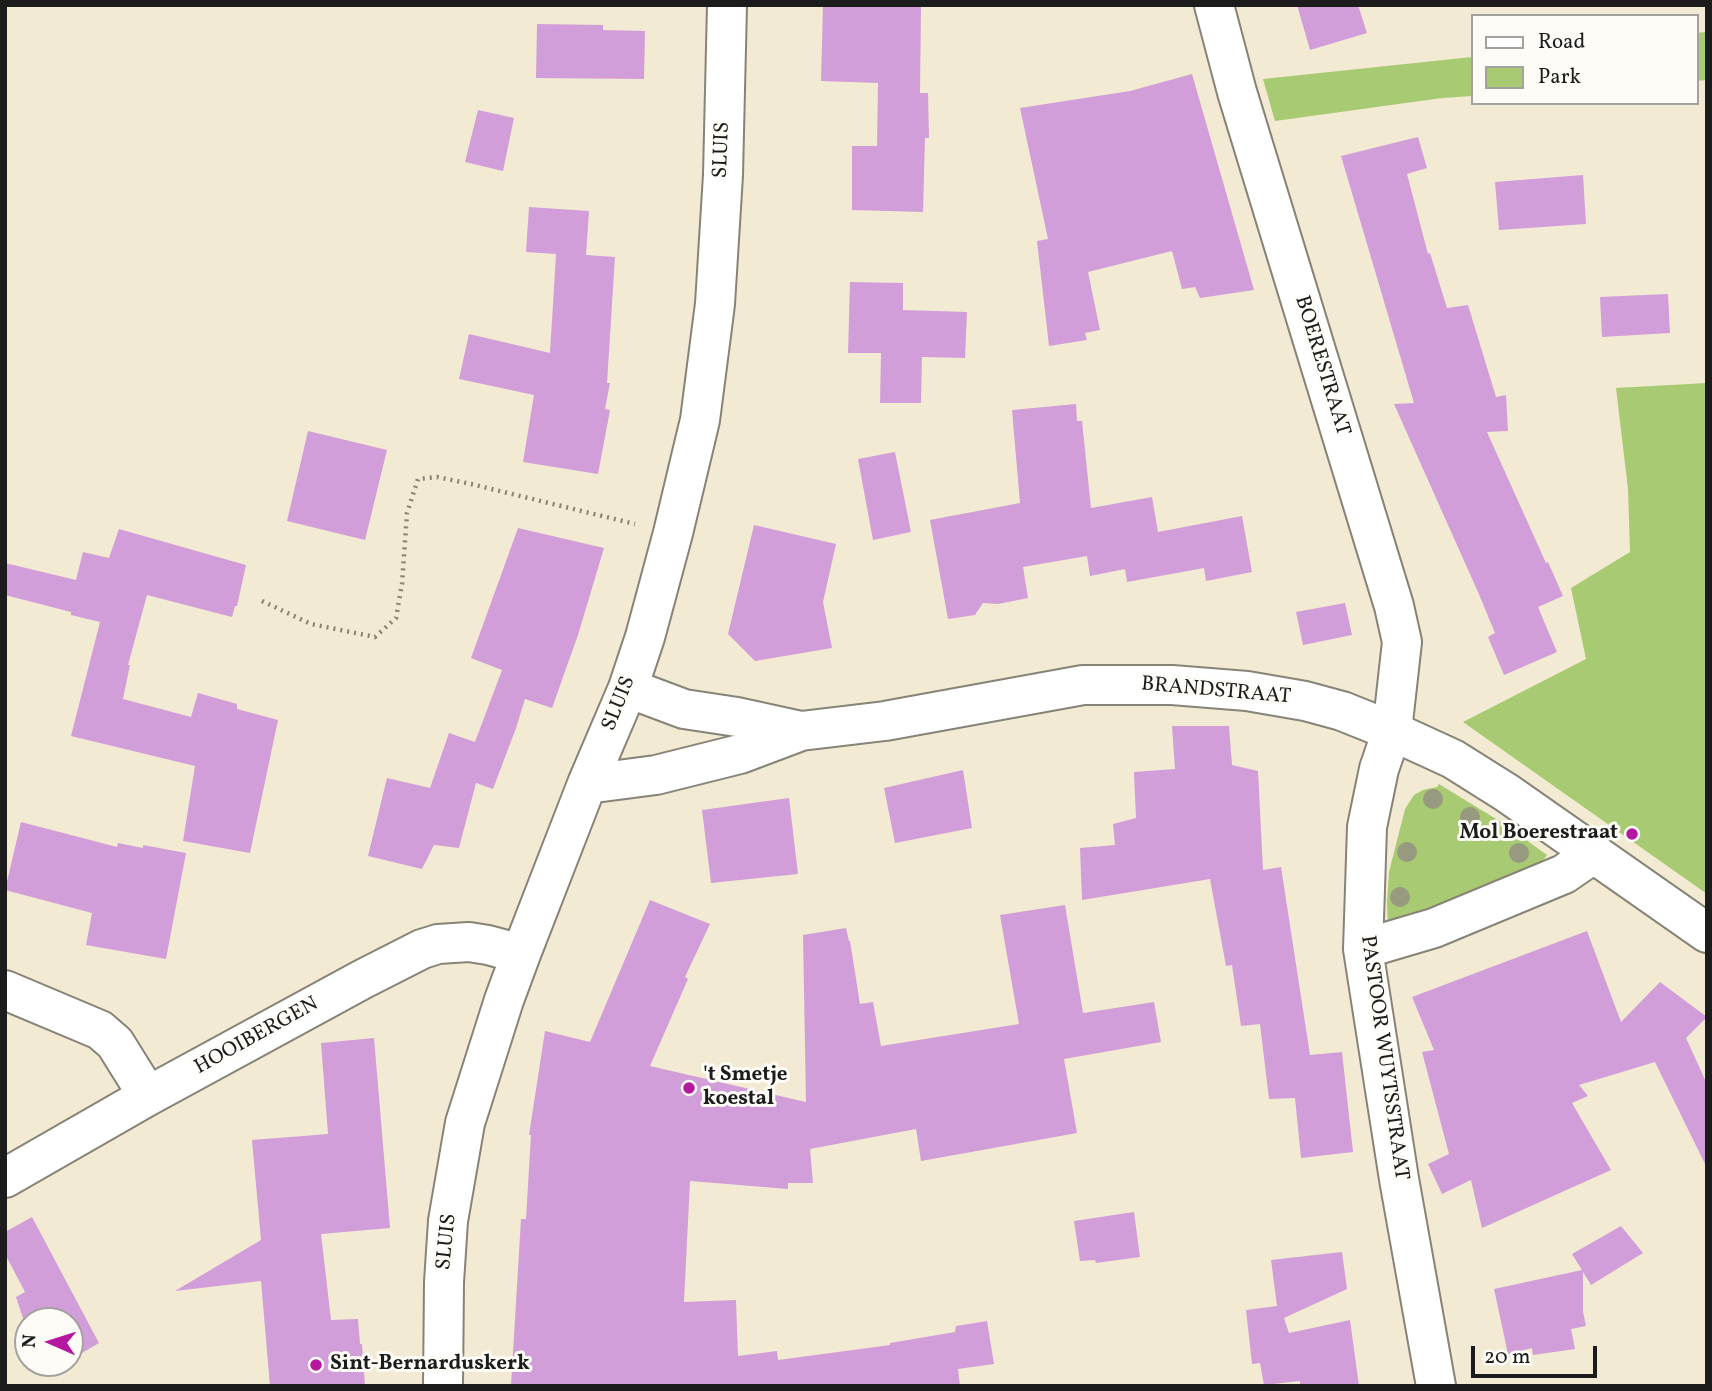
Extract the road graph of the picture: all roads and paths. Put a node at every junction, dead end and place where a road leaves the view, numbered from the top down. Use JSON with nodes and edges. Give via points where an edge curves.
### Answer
{"nodes":[{"id":1,"x":727,"y":5,"type":"edge"},
{"id":2,"x":1214,"y":5,"type":"edge"},
{"id":3,"x":673,"y":533,"type":"junction"},
{"id":4,"x":262,"y":601,"type":"dead end"},
{"id":5,"x":628,"y":688,"type":"junction"},
{"id":6,"x":801,"y":731,"type":"junction"},
{"id":7,"x":1392,"y":731,"type":"junction"},
{"id":8,"x":587,"y":784,"type":"junction"},
{"id":9,"x":1593,"y":854,"type":"junction"},
{"id":10,"x":1707,"y":933,"type":"edge"},
{"id":11,"x":1363,"y":949,"type":"junction"},
{"id":12,"x":521,"y":954,"type":"junction"},
{"id":13,"x":5,"y":990,"type":"edge"},
{"id":14,"x":148,"y":1096,"type":"junction"},
{"id":15,"x":5,"y":1178,"type":"edge"},
{"id":16,"x":443,"y":1386,"type":"edge"},
{"id":17,"x":1436,"y":1386,"type":"edge"}],
"edges":[{"from":1,"to":3,"type":"street","name":"SLUIS","via":[[715,304],[699,420]]},
{"from":2,"to":7,"type":"street","name":"BOERESTRAAT","via":[[1394,606],[1402,642]]},
{"from":3,"to":4,"type":"path","via":[[471,484],[437,477],[418,479],[407,513],[396,618],[375,637],[311,624]]},
{"from":3,"to":5,"type":"street","name":"SLUIS"},
{"from":5,"to":6,"type":"street","name":"BRANDSTRAAT","via":[[684,709]]},
{"from":5,"to":8,"type":"street","name":"SLUIS"},
{"from":6,"to":7,"type":"street","name":"BRANDSTRAAT","via":[[885,721],[1083,685],[1172,685],[1305,701]]},
{"from":6,"to":8,"type":"street","name":"BRANDSTRAAT","via":[[740,754],[656,775]]},
{"from":7,"to":9,"type":"street","name":"BRANDSTRAAT","via":[[1453,759]]},
{"from":7,"to":11,"type":"street","name":"PASTOOR WUYTSSTRAAT","via":[[1367,827]]},
{"from":8,"to":12,"type":"street","name":"SLUIS"},
{"from":9,"to":10,"type":"street","name":"BRANDSTRAAT"},
{"from":9,"to":11,"type":"street","via":[[1564,874],[1446,923]]},
{"from":11,"to":17,"type":"street","name":"PASTOOR WUYTSSTRAAT"},
{"from":12,"to":14,"type":"street","name":"HOOIBERGEN","via":[[469,942],[422,949]]},
{"from":12,"to":16,"type":"street","name":"SLUIS","via":[[465,1124],[448,1221]]},
{"from":13,"to":14,"type":"street","via":[[100,1030],[115,1043]]},
{"from":14,"to":15,"type":"street","name":"HOOIBERGEN"}]}
